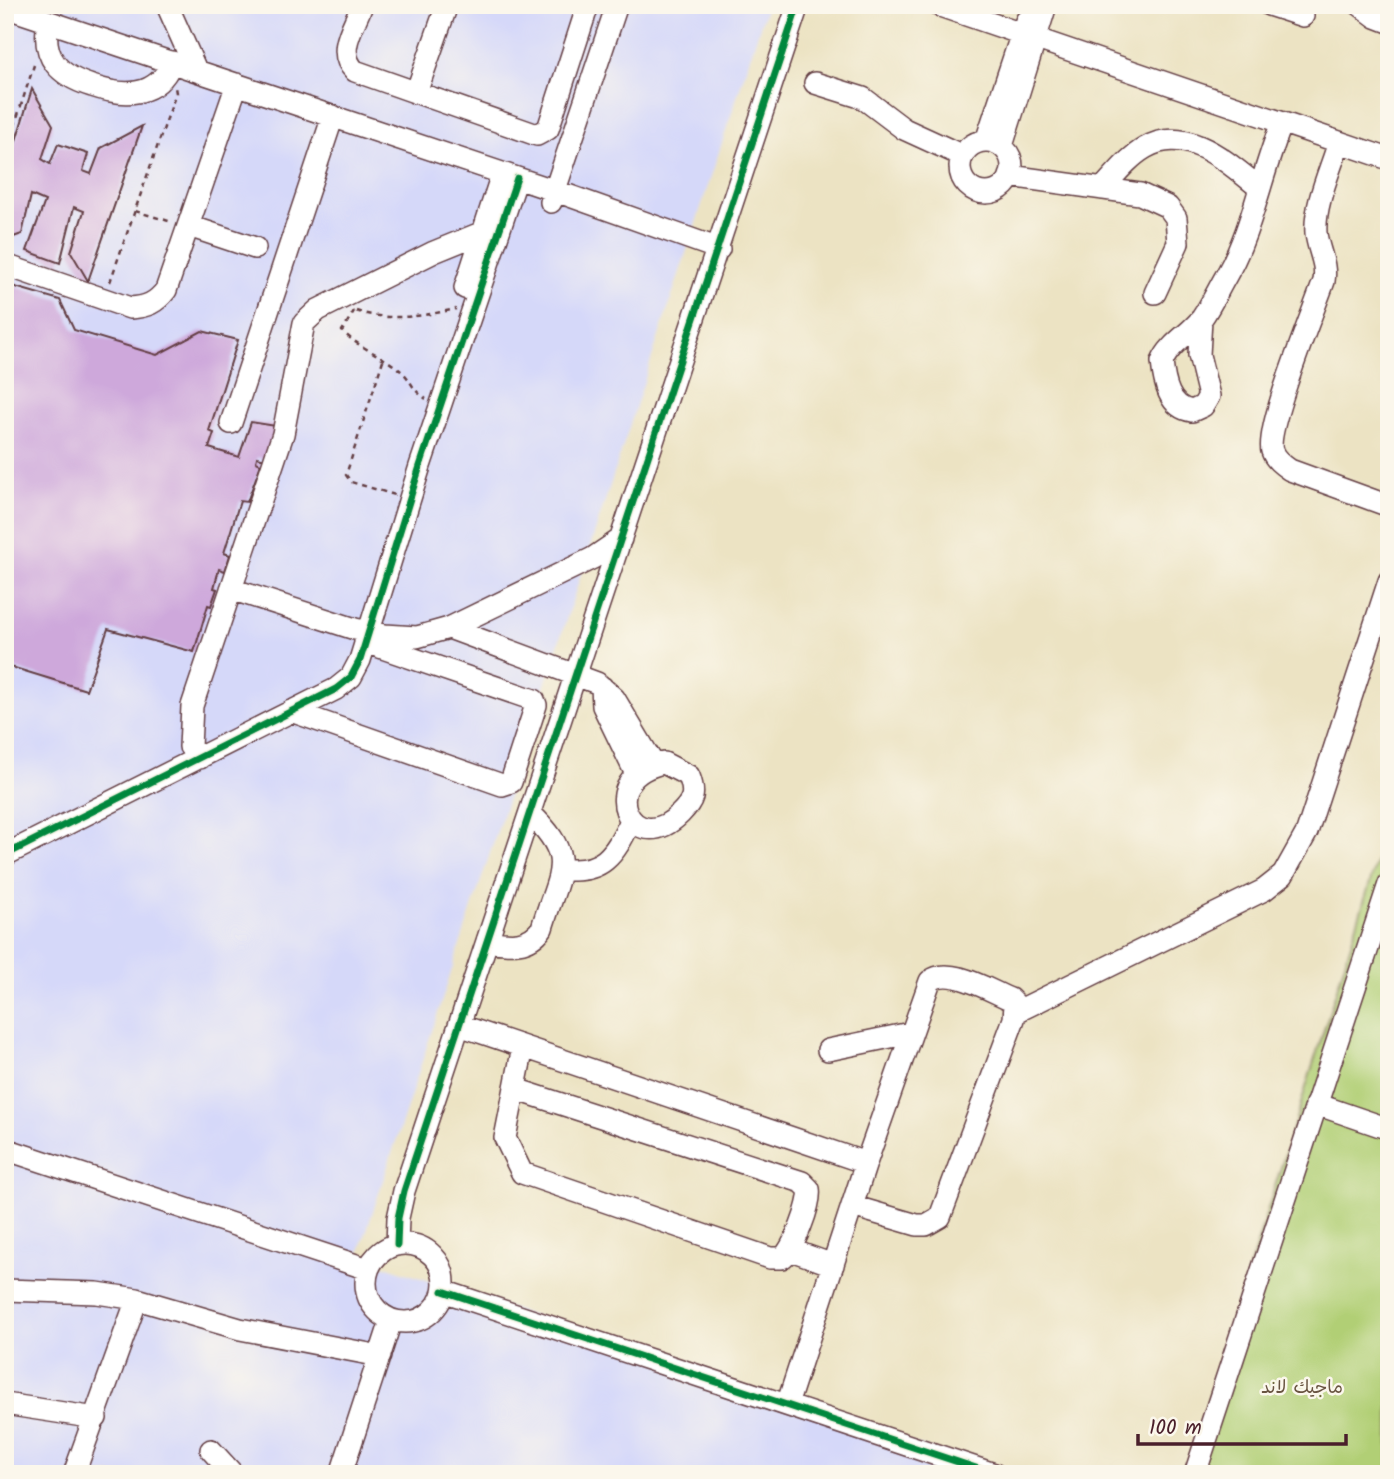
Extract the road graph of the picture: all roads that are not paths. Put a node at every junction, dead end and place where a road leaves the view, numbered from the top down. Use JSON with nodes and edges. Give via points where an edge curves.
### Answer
{"nodes":[{"id":1,"x":167,"y":5,"type":"edge"},
{"id":2,"x":362,"y":5,"type":"edge"},
{"id":3,"x":447,"y":5,"type":"edge"},
{"id":4,"x":588,"y":5,"type":"edge"},
{"id":5,"x":617,"y":5,"type":"edge"},
{"id":6,"x":798,"y":5,"type":"edge"},
{"id":7,"x":937,"y":5,"type":"edge"},
{"id":8,"x":1030,"y":5,"type":"edge"},
{"id":9,"x":1046,"y":5,"type":"edge"},
{"id":10,"x":1269,"y":5,"type":"edge"},
{"id":11,"x":1360,"y":5,"type":"edge"},
{"id":12,"x":1304,"y":16,"type":"dead end"},
{"id":13,"x":31,"y":21,"type":"edge"},
{"id":14,"x":1389,"y":22,"type":"edge"},
{"id":15,"x":1029,"y":36,"type":"junction"},
{"id":16,"x":196,"y":70,"type":"junction"},
{"id":17,"x":171,"y":71,"type":"junction"},
{"id":18,"x":815,"y":83,"type":"dead end"},
{"id":19,"x":235,"y":90,"type":"junction"},
{"id":20,"x":416,"y":93,"type":"junction"},
{"id":21,"x":558,"y":98,"type":"junction"},
{"id":22,"x":583,"y":108,"type":"junction"},
{"id":23,"x":331,"y":122,"type":"junction"},
{"id":24,"x":1282,"y":123,"type":"junction"},
{"id":25,"x":1339,"y":142,"type":"junction"},
{"id":26,"x":994,"y":143,"type":"junction"},
{"id":27,"x":963,"y":156,"type":"junction"},
{"id":28,"x":1389,"y":159,"type":"edge"},
{"id":29,"x":1010,"y":176,"type":"junction"},
{"id":30,"x":508,"y":182,"type":"junction"},
{"id":31,"x":1260,"y":188,"type":"junction"},
{"id":32,"x":1101,"y":189,"type":"junction"},
{"id":33,"x":553,"y":197,"type":"junction"},
{"id":34,"x":188,"y":226,"type":"junction"},
{"id":35,"x":490,"y":234,"type":"junction"},
{"id":36,"x":255,"y":248,"type":"dead end"},
{"id":37,"x":717,"y":255,"type":"junction"},
{"id":38,"x":5,"y":265,"type":"edge"},
{"id":39,"x":1155,"y":293,"type":"dead end"},
{"id":40,"x":1201,"y":319,"type":"dead end"},
{"id":41,"x":231,"y":423,"type":"dead end"},
{"id":42,"x":1389,"y":506,"type":"edge"},
{"id":43,"x":621,"y":539,"type":"junction"},
{"id":44,"x":1389,"y":581,"type":"edge"},
{"id":45,"x":231,"y":589,"type":"junction"},
{"id":46,"x":449,"y":628,"type":"junction"},
{"id":47,"x":363,"y":634,"type":"junction"},
{"id":48,"x":576,"y":674,"type":"junction"},
{"id":49,"x":291,"y":711,"type":"junction"},
{"id":50,"x":195,"y":753,"type":"junction"},
{"id":51,"x":645,"y":769,"type":"junction"},
{"id":52,"x":125,"y":788,"type":"junction"},
{"id":53,"x":530,"y":813,"type":"junction"},
{"id":54,"x":631,"y":821,"type":"junction"},
{"id":55,"x":5,"y":839,"type":"edge"},
{"id":56,"x":5,"y":855,"type":"edge"},
{"id":57,"x":560,"y":869,"type":"junction"},
{"id":58,"x":1389,"y":884,"type":"edge"},
{"id":59,"x":487,"y":941,"type":"junction"},
{"id":60,"x":1016,"y":1012,"type":"junction"},
{"id":61,"x":459,"y":1025,"type":"junction"},
{"id":62,"x":910,"y":1033,"type":"junction"},
{"id":63,"x":523,"y":1047,"type":"junction"},
{"id":64,"x":828,"y":1050,"type":"dead end"},
{"id":65,"x":515,"y":1089,"type":"junction"},
{"id":66,"x":1316,"y":1104,"type":"junction"},
{"id":67,"x":1389,"y":1129,"type":"edge"},
{"id":68,"x":5,"y":1149,"type":"edge"},
{"id":69,"x":866,"y":1163,"type":"junction"},
{"id":70,"x":852,"y":1206,"type":"junction"},
{"id":71,"x":397,"y":1245,"type":"junction"},
{"id":72,"x":791,"y":1250,"type":"junction"},
{"id":73,"x":833,"y":1265,"type":"junction"},
{"id":74,"x":368,"y":1269,"type":"junction"},
{"id":75,"x":5,"y":1290,"type":"edge"},
{"id":76,"x":443,"y":1291,"type":"junction"},
{"id":77,"x":137,"y":1299,"type":"junction"},
{"id":78,"x":391,"y":1321,"type":"junction"},
{"id":79,"x":380,"y":1356,"type":"junction"},
{"id":80,"x":5,"y":1404,"type":"edge"},
{"id":81,"x":788,"y":1405,"type":"junction"},
{"id":82,"x":96,"y":1418,"type":"junction"},
{"id":83,"x":211,"y":1450,"type":"dead end"},
{"id":84,"x":73,"y":1472,"type":"edge"},
{"id":85,"x":233,"y":1474,"type":"edge"},
{"id":86,"x":341,"y":1474,"type":"edge"},
{"id":87,"x":994,"y":1474,"type":"edge"},
{"id":88,"x":1195,"y":1474,"type":"edge"}],
"edges":[{"from":1,"to":16,"type":"street"},
{"from":2,"to":20,"type":"street","via":[[345,47],[348,62],[360,73]]},
{"from":3,"to":20,"type":"street"},
{"from":4,"to":21,"type":"street"},
{"from":5,"to":22,"type":"street"},
{"from":6,"to":37,"type":"street"},
{"from":7,"to":15,"type":"street"},
{"from":8,"to":15,"type":"street"},
{"from":9,"to":15,"type":"street"},
{"from":10,"to":12,"type":"street"},
{"from":11,"to":14,"type":"street"},
{"from":13,"to":17,"type":"street"},
{"from":13,"to":17,"type":"street","via":[[65,76],[114,93],[144,91]]},
{"from":15,"to":24,"type":"street"},
{"from":15,"to":26,"type":"street"},
{"from":16,"to":17,"type":"street"},
{"from":16,"to":19,"type":"street"},
{"from":17,"to":19,"type":"street"},
{"from":18,"to":27,"type":"street","via":[[863,98],[904,129]]},
{"from":19,"to":23,"type":"street"},
{"from":19,"to":34,"type":"street"},
{"from":20,"to":21,"type":"street","via":[[537,135],[548,130]]},
{"from":21,"to":22,"type":"street"},
{"from":22,"to":33,"type":"street"},
{"from":23,"to":30,"type":"street"},
{"from":23,"to":41,"type":"street"},
{"from":24,"to":25,"type":"street"},
{"from":24,"to":31,"type":"street"},
{"from":25,"to":28,"type":"street"},
{"from":25,"to":42,"type":"street","via":[[1317,223],[1324,281],[1274,425],[1272,451],[1290,470]]},
{"from":26,"to":27,"type":"street","via":[[976,143]]},
{"from":26,"to":29,"type":"street","via":[[1011,160]]},
{"from":27,"to":29,"type":"street","via":[[962,177],[977,191],[997,190]]},
{"from":29,"to":32,"type":"street"},
{"from":30,"to":33,"type":"street"},
{"from":30,"to":35,"type":"street"},
{"from":31,"to":32,"type":"street","via":[[1221,157],[1181,141],[1162,141],[1147,147]]},
{"from":31,"to":40,"type":"street","via":[[1241,246]]},
{"from":32,"to":39,"type":"street","via":[[1140,194],[1168,207],[1176,218],[1178,243]]},
{"from":33,"to":37,"type":"street"},
{"from":34,"to":36,"type":"street"},
{"from":34,"to":38,"type":"street","via":[[166,290],[146,307],[131,308]]},
{"from":35,"to":45,"type":"street","via":[[346,305],[312,313],[302,329],[288,416]]},
{"from":35,"to":47,"type":"street"},
{"from":35,"to":47,"type":"street","via":[[458,308],[398,496]]},
{"from":37,"to":43,"type":"street"},
{"from":43,"to":46,"type":"street","via":[[593,558]]},
{"from":43,"to":48,"type":"street"},
{"from":44,"to":60,"type":"street","via":[[1307,832],[1283,875],[1264,890]]},
{"from":45,"to":47,"type":"street"},
{"from":45,"to":50,"type":"street","via":[[192,706]]},
{"from":46,"to":47,"type":"street","via":[[417,637]]},
{"from":46,"to":48,"type":"street"},
{"from":47,"to":49,"type":"street","via":[[356,669],[344,684]]},
{"from":47,"to":49,"type":"street","via":[[534,701],[511,782],[502,785]]},
{"from":47,"to":50,"type":"street","via":[[331,676]]},
{"from":48,"to":51,"type":"street","via":[[614,698]]},
{"from":48,"to":53,"type":"street"},
{"from":49,"to":50,"type":"street"},
{"from":50,"to":52,"type":"street"},
{"from":51,"to":54,"type":"street","via":[[626,784],[623,799]]},
{"from":51,"to":54,"type":"street","via":[[664,763],[689,776],[692,802],[659,829],[644,830]]},
{"from":52,"to":55,"type":"street"},
{"from":52,"to":56,"type":"street"},
{"from":53,"to":57,"type":"street","via":[[558,844]]},
{"from":53,"to":59,"type":"street"},
{"from":54,"to":57,"type":"street","via":[[614,854],[600,864],[589,870]]},
{"from":57,"to":59,"type":"street","via":[[537,936],[519,944]]},
{"from":58,"to":66,"type":"street"},
{"from":59,"to":61,"type":"street"},
{"from":60,"to":62,"type":"street","via":[[1010,999],[943,974],[930,981]]},
{"from":60,"to":70,"type":"street","via":[[940,1217],[917,1225]]},
{"from":61,"to":63,"type":"street"},
{"from":61,"to":71,"type":"street","via":[[404,1191]]},
{"from":62,"to":64,"type":"street"},
{"from":62,"to":69,"type":"street"},
{"from":63,"to":65,"type":"street"},
{"from":63,"to":69,"type":"street"},
{"from":65,"to":72,"type":"street","via":[[505,1138],[522,1173],[770,1258],[782,1258]]},
{"from":65,"to":72,"type":"street","via":[[802,1182],[809,1189],[810,1200]]},
{"from":66,"to":67,"type":"street"},
{"from":66,"to":88,"type":"street"},
{"from":68,"to":74,"type":"street"},
{"from":69,"to":70,"type":"street"},
{"from":70,"to":73,"type":"street"},
{"from":71,"to":74,"type":"street","via":[[385,1249]]},
{"from":71,"to":76,"type":"street","via":[[410,1244],[433,1256],[440,1267]]},
{"from":72,"to":73,"type":"street"},
{"from":73,"to":81,"type":"street"},
{"from":74,"to":78,"type":"street","via":[[366,1294],[380,1315]]},
{"from":75,"to":77,"type":"street"},
{"from":76,"to":78,"type":"street","via":[[429,1315],[418,1321]]},
{"from":76,"to":81,"type":"street"},
{"from":77,"to":79,"type":"street","via":[[240,1329]]},
{"from":77,"to":82,"type":"street"},
{"from":78,"to":79,"type":"street"},
{"from":79,"to":86,"type":"street"},
{"from":80,"to":82,"type":"street"},
{"from":81,"to":87,"type":"street"},
{"from":82,"to":84,"type":"street"},
{"from":83,"to":85,"type":"street"}]}
